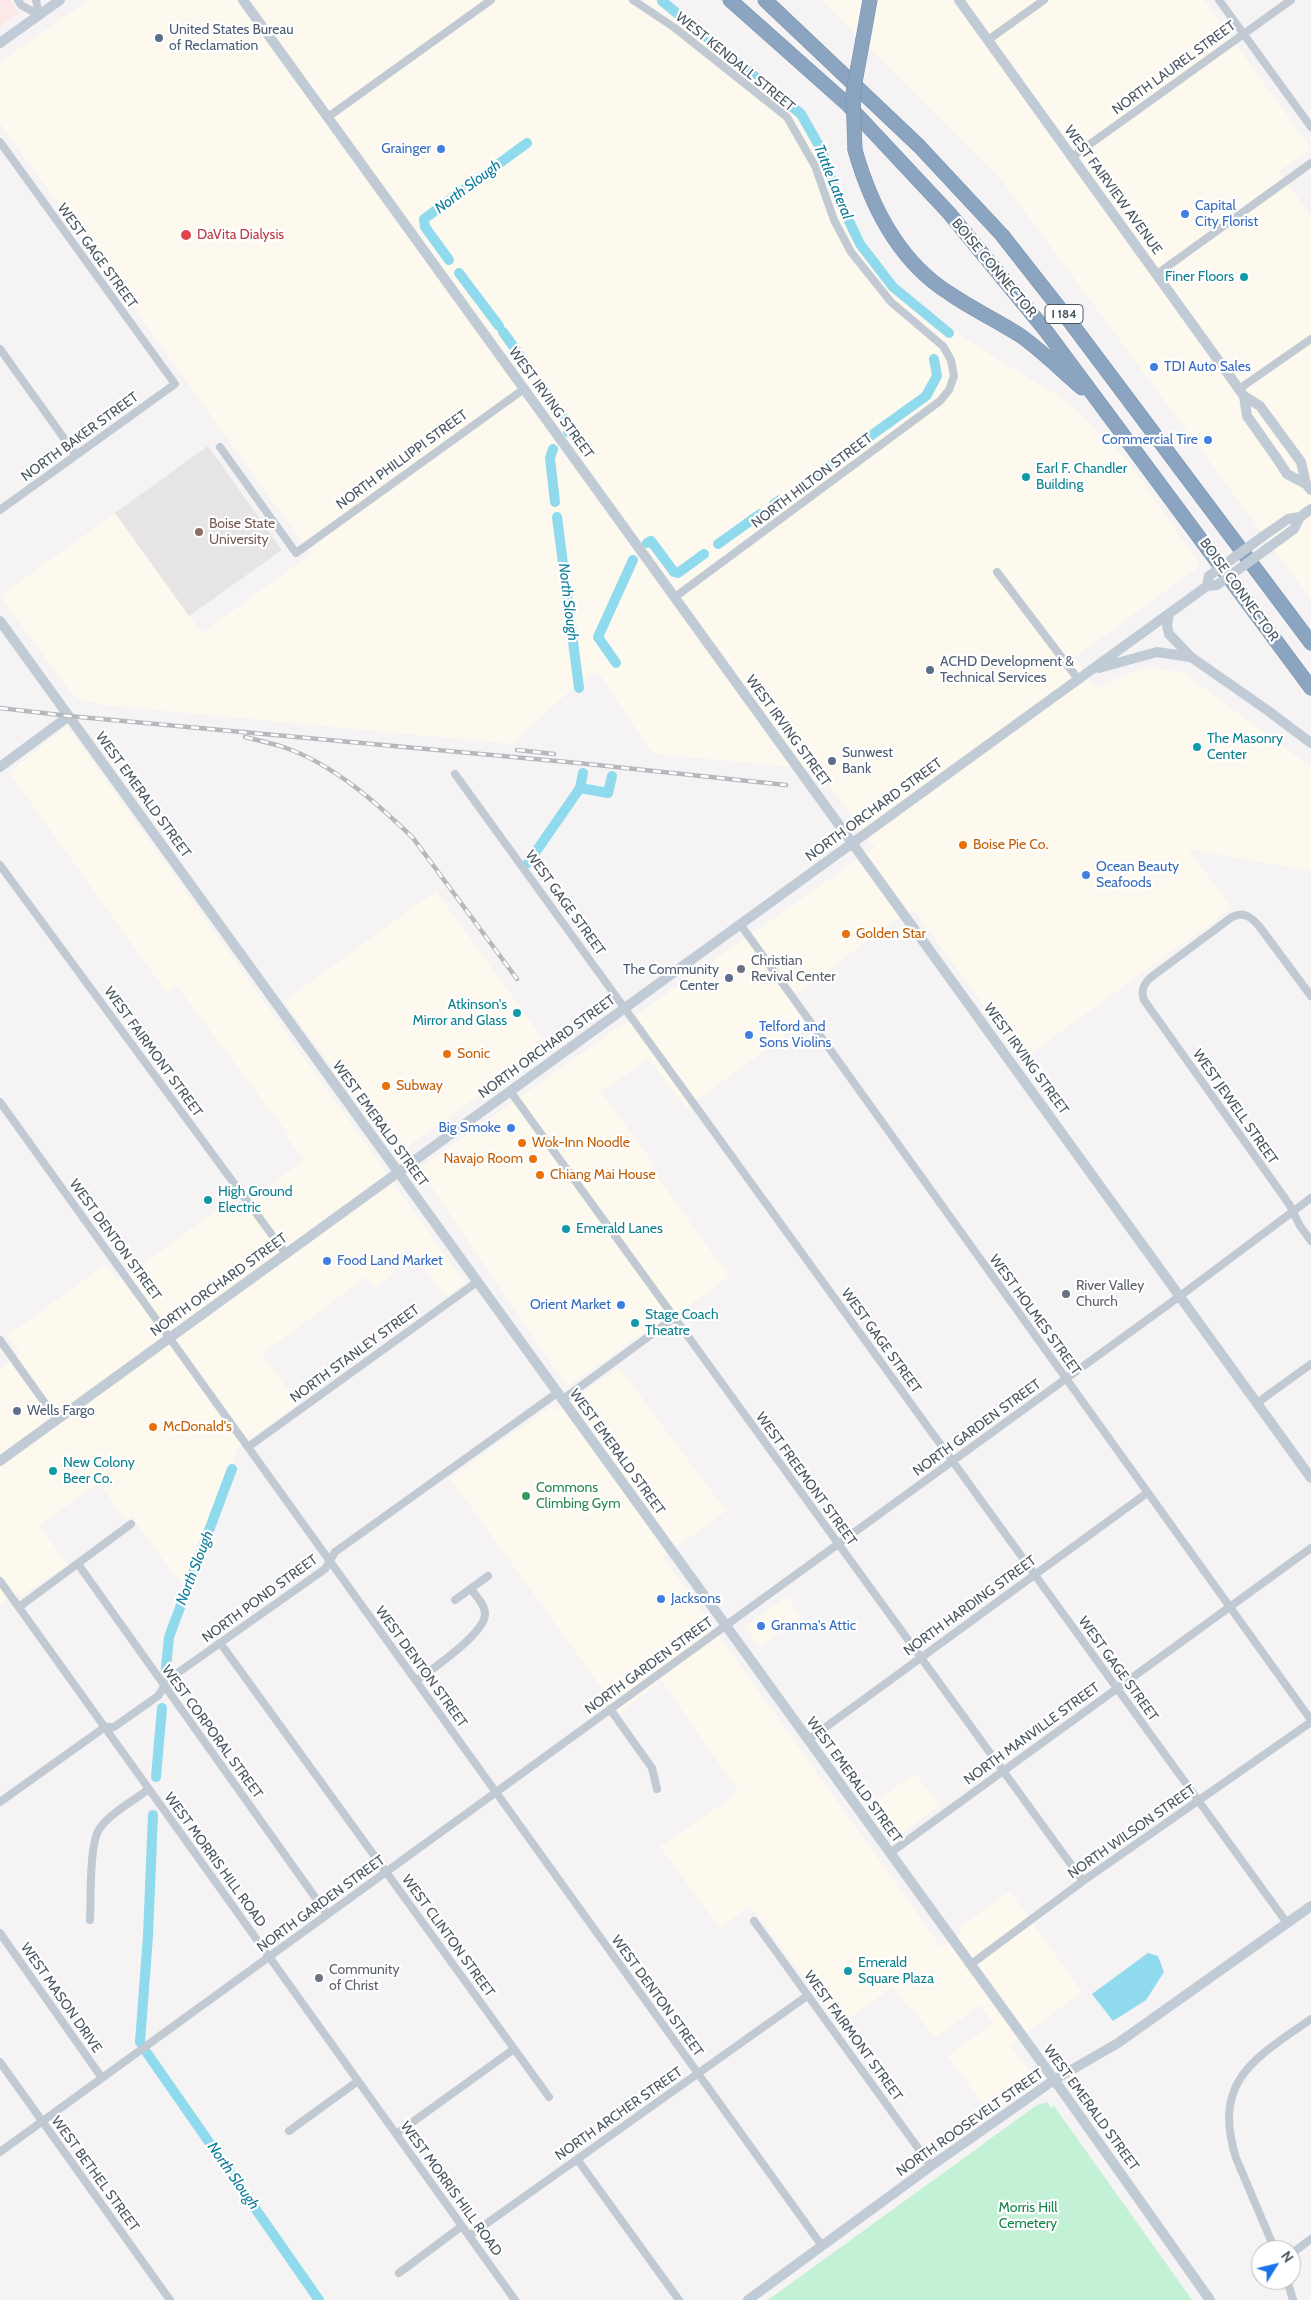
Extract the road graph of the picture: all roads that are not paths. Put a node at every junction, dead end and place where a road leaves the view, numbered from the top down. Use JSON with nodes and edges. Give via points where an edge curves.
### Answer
{"nodes":[{"id":1,"x":18,"y":0,"type":"edge"},
{"id":2,"x":36,"y":0,"type":"edge"},
{"id":3,"x":60,"y":0,"type":"edge"},
{"id":4,"x":244,"y":0,"type":"edge"},
{"id":5,"x":490,"y":0,"type":"edge"},
{"id":6,"x":632,"y":0,"type":"edge"},
{"id":7,"x":730,"y":0,"type":"edge"},
{"id":8,"x":765,"y":0,"type":"edge"},
{"id":9,"x":769,"y":0,"type":"edge"},
{"id":10,"x":870,"y":0,"type":"edge"},
{"id":11,"x":959,"y":0,"type":"edge"},
{"id":12,"x":1044,"y":0,"type":"edge"},
{"id":13,"x":1219,"y":0,"type":"edge"},
{"id":14,"x":1291,"y":0,"type":"edge"},
{"id":15,"x":782,"y":14,"type":"junction"},
{"id":16,"x":39,"y":15,"type":"junction"},
{"id":17,"x":1244,"y":34,"type":"junction"},
{"id":18,"x":988,"y":40,"type":"junction"},
{"id":19,"x":0,"y":43,"type":"edge"},
{"id":20,"x":328,"y":118,"type":"junction"},
{"id":21,"x":1311,"y":128,"type":"edge"},
{"id":22,"x":0,"y":142,"type":"edge"},
{"id":23,"x":1072,"y":157,"type":"junction"},
{"id":24,"x":1311,"y":164,"type":"edge"},
{"id":25,"x":1157,"y":274,"type":"junction"},
{"id":26,"x":1311,"y":339,"type":"edge"},
{"id":27,"x":0,"y":349,"type":"edge"},
{"id":28,"x":954,"y":376,"type":"joint"},
{"id":29,"x":175,"y":384,"type":"joint"},
{"id":30,"x":524,"y":389,"type":"junction"},
{"id":31,"x":1241,"y":393,"type":"junction"},
{"id":32,"x":1102,"y":405,"type":"junction"},
{"id":33,"x":220,"y":447,"type":"dead end"},
{"id":34,"x":76,"y":455,"type":"junction"},
{"id":35,"x":1308,"y":487,"type":"edge"},
{"id":36,"x":1311,"y":509,"type":"edge"},
{"id":37,"x":0,"y":510,"type":"edge"},
{"id":38,"x":1300,"y":516,"type":"junction"},
{"id":39,"x":997,"y":572,"type":"dead end"},
{"id":40,"x":1205,"y":587,"type":"junction"},
{"id":41,"x":675,"y":597,"type":"junction"},
{"id":42,"x":1169,"y":614,"type":"junction"},
{"id":43,"x":0,"y":621,"type":"edge"},
{"id":44,"x":1311,"y":643,"type":"edge"},
{"id":45,"x":1191,"y":657,"type":"junction"},
{"id":46,"x":1090,"y":670,"type":"junction"},
{"id":47,"x":1078,"y":679,"type":"junction"},
{"id":48,"x":1311,"y":688,"type":"edge"},
{"id":49,"x":69,"y":716,"type":"junction"},
{"id":50,"x":1311,"y":743,"type":"edge"},
{"id":51,"x":0,"y":767,"type":"edge"},
{"id":52,"x":455,"y":774,"type":"dead end"},
{"id":53,"x":852,"y":843,"type":"junction"},
{"id":54,"x":0,"y":865,"type":"edge"},
{"id":55,"x":740,"y":924,"type":"junction"},
{"id":56,"x":1311,"y":996,"type":"edge"},
{"id":57,"x":625,"y":1008,"type":"junction"},
{"id":58,"x":510,"y":1091,"type":"junction"},
{"id":59,"x":0,"y":1102,"type":"edge"},
{"id":60,"x":398,"y":1173,"type":"junction"},
{"id":61,"x":1311,"y":1198,"type":"edge"},
{"id":62,"x":1294,"y":1211,"type":"junction"},
{"id":63,"x":1311,"y":1241,"type":"edge"},
{"id":64,"x":286,"y":1254,"type":"junction"},
{"id":65,"x":477,"y":1282,"type":"junction"},
{"id":66,"x":1180,"y":1296,"type":"junction"},
{"id":67,"x":674,"y":1318,"type":"junction"},
{"id":68,"x":170,"y":1338,"type":"junction"},
{"id":69,"x":0,"y":1340,"type":"edge"},
{"id":70,"x":1311,"y":1364,"type":"edge"},
{"id":71,"x":1065,"y":1379,"type":"junction"},
{"id":72,"x":560,"y":1396,"type":"junction"},
{"id":73,"x":1257,"y":1403,"type":"junction"},
{"id":74,"x":57,"y":1420,"type":"junction"},
{"id":75,"x":248,"y":1447,"type":"junction"},
{"id":76,"x":0,"y":1461,"type":"edge"},
{"id":77,"x":952,"y":1461,"type":"junction"},
{"id":78,"x":1311,"y":1478,"type":"edge"},
{"id":79,"x":1147,"y":1493,"type":"junction"},
{"id":80,"x":131,"y":1524,"type":"dead end"},
{"id":81,"x":838,"y":1544,"type":"junction"},
{"id":82,"x":1311,"y":1548,"type":"edge"},
{"id":83,"x":330,"y":1561,"type":"junction"},
{"id":84,"x":78,"y":1564,"type":"junction"},
{"id":85,"x":1035,"y":1575,"type":"junction"},
{"id":86,"x":488,"y":1576,"type":"dead end"},
{"id":87,"x":0,"y":1581,"type":"edge"},
{"id":88,"x":471,"y":1589,"type":"junction"},
{"id":89,"x":455,"y":1600,"type":"dead end"},
{"id":90,"x":19,"y":1607,"type":"junction"},
{"id":91,"x":1230,"y":1607,"type":"junction"},
{"id":92,"x":725,"y":1626,"type":"junction"},
{"id":93,"x":221,"y":1644,"type":"junction"},
{"id":94,"x":920,"y":1658,"type":"junction"},
{"id":95,"x":416,"y":1681,"type":"junction"},
{"id":96,"x":164,"y":1687,"type":"junction"},
{"id":97,"x":1117,"y":1688,"type":"junction"},
{"id":98,"x":610,"y":1709,"type":"junction"},
{"id":99,"x":1311,"y":1721,"type":"edge"},
{"id":100,"x":104,"y":1728,"type":"junction"},
{"id":101,"x":808,"y":1740,"type":"junction"},
{"id":102,"x":1003,"y":1771,"type":"junction"},
{"id":103,"x":149,"y":1789,"type":"junction"},
{"id":104,"x":657,"y":1789,"type":"dead end"},
{"id":105,"x":496,"y":1792,"type":"junction"},
{"id":106,"x":1198,"y":1801,"type":"junction"},
{"id":107,"x":0,"y":1802,"type":"edge"},
{"id":108,"x":890,"y":1853,"type":"junction"},
{"id":109,"x":386,"y":1872,"type":"junction"},
{"id":110,"x":1083,"y":1881,"type":"junction"},
{"id":111,"x":1311,"y":1906,"type":"edge"},
{"id":112,"x":327,"y":1914,"type":"junction"},
{"id":113,"x":90,"y":1920,"type":"dead end"},
{"id":114,"x":754,"y":1921,"type":"dead end"},
{"id":115,"x":1287,"y":1923,"type":"junction"},
{"id":116,"x":0,"y":1933,"type":"edge"},
{"id":117,"x":269,"y":1957,"type":"junction"},
{"id":118,"x":970,"y":1965,"type":"junction"},
{"id":119,"x":808,"y":1996,"type":"junction"},
{"id":120,"x":1311,"y":2019,"type":"edge"},
{"id":121,"x":514,"y":2049,"type":"junction"},
{"id":122,"x":0,"y":2062,"type":"edge"},
{"id":123,"x":698,"y":2073,"type":"junction"},
{"id":124,"x":102,"y":2078,"type":"junction"},
{"id":125,"x":1054,"y":2080,"type":"junction"},
{"id":126,"x":358,"y":2081,"type":"junction"},
{"id":127,"x":549,"y":2097,"type":"dead end"},
{"id":128,"x":42,"y":2121,"type":"junction"},
{"id":129,"x":289,"y":2131,"type":"dead end"},
{"id":130,"x":396,"y":2134,"type":"junction"},
{"id":131,"x":0,"y":2152,"type":"edge"},
{"id":132,"x":577,"y":2159,"type":"junction"},
{"id":133,"x":931,"y":2166,"type":"junction"},
{"id":134,"x":462,"y":2226,"type":"junction"},
{"id":135,"x":469,"y":2236,"type":"junction"},
{"id":136,"x":1271,"y":2240,"type":"edge"},
{"id":137,"x":822,"y":2246,"type":"junction"},
{"id":138,"x":399,"y":2273,"type":"dead end"},
{"id":139,"x":170,"y":2300,"type":"edge"},
{"id":140,"x":515,"y":2300,"type":"edge"},
{"id":141,"x":679,"y":2300,"type":"edge"},
{"id":142,"x":748,"y":2300,"type":"edge"},
{"id":143,"x":1210,"y":2300,"type":"edge"}],
"edges":[{"from":1,"to":16,"type":"street"},
{"from":2,"to":16,"type":"street"},
{"from":3,"to":16,"type":"street"},
{"from":4,"to":20,"type":"street","name":"WEST IRVING STREET"},
{"from":5,"to":20,"type":"street"},
{"from":6,"to":28,"type":"street","name":"WEST KENDALL STREET","via":[[675,28],[787,116],[815,166],[834,220],[851,252],[891,302],[943,346],[952,360]]},
{"from":7,"to":32,"type":"highway","name":"BOISE CONNECTOR","number":"I 184","via":[[847,104],[949,213]]},
{"from":8,"to":15,"type":"highway","name":"BOISE CONNECTOR","number":"I 184"},
{"from":9,"to":15,"type":"highway"},
{"from":10,"to":32,"type":"highway","bridge":true,"via":[[853,93],[855,150],[865,184],[892,237],[916,268],[947,292],[1021,337]]},
{"from":11,"to":18,"type":"street","name":"WEST FAIRVIEW AVENUE"},
{"from":12,"to":18,"type":"street"},
{"from":13,"to":17,"type":"street"},
{"from":14,"to":17,"type":"street","name":"NORTH LAUREL STREET"},
{"from":15,"to":44,"type":"highway","name":"BOISE CONNECTOR","number":"I 184","via":[[919,146],[1002,235]]},
{"from":16,"to":19,"type":"street"},
{"from":17,"to":21,"type":"street"},
{"from":17,"to":23,"type":"street","name":"NORTH LAUREL STREET"},
{"from":18,"to":23,"type":"street","name":"WEST FAIRVIEW AVENUE"},
{"from":20,"to":30,"type":"street","name":"WEST IRVING STREET"},
{"from":22,"to":29,"type":"street","name":"WEST GAGE STREET"},
{"from":23,"to":25,"type":"street","name":"WEST FAIRVIEW AVENUE"},
{"from":24,"to":25,"type":"street"},
{"from":25,"to":31,"type":"street","name":"WEST FAIRVIEW AVENUE"},
{"from":26,"to":31,"type":"street"},
{"from":27,"to":34,"type":"street"},
{"from":28,"to":41,"type":"street","name":"NORTH HILTON STREET","via":[[940,401]]},
{"from":29,"to":34,"type":"street","name":"NORTH BAKER STREET"},
{"from":30,"to":33,"type":"street","name":"NORTH PHILLIPPI STREET","via":[[296,553]]},
{"from":30,"to":41,"type":"street","name":"WEST IRVING STREET"},
{"from":31,"to":35,"type":"street","name":"WEST FAIRVIEW AVENUE","via":[[1260,406],[1301,462]]},
{"from":31,"to":35,"type":"street","name":"WEST FAIRVIEW AVENUE","via":[[1247,416],[1287,474]]},
{"from":32,"to":48,"type":"highway","name":"BOISE CONNECTOR","number":"I 184"},
{"from":34,"to":37,"type":"street","name":"NORTH BAKER STREET"},
{"from":36,"to":38,"type":"street","name":"NORTH ORCHARD STREET"},
{"from":38,"to":40,"type":"street","name":"NORTH ORCHARD STREET","bridge":true,"via":[[1294,529],[1217,585]]},
{"from":38,"to":40,"type":"street","name":"NORTH ORCHARD STREET","bridge":true,"via":[[1288,518],[1209,576]]},
{"from":39,"to":47,"type":"street"},
{"from":40,"to":42,"type":"street","name":"NORTH ORCHARD STREET"},
{"from":41,"to":53,"type":"street","name":"WEST IRVING STREET"},
{"from":42,"to":45,"type":"street","via":[[1169,634]]},
{"from":42,"to":46,"type":"street","name":"NORTH ORCHARD STREET"},
{"from":43,"to":49,"type":"street","name":"WEST EMERALD STREET"},
{"from":45,"to":46,"type":"street","via":[[1157,652]]},
{"from":45,"to":50,"type":"street"},
{"from":46,"to":47,"type":"street","name":"NORTH ORCHARD STREET"},
{"from":47,"to":53,"type":"street","name":"NORTH ORCHARD STREET"},
{"from":49,"to":51,"type":"street"},
{"from":49,"to":60,"type":"street","name":"WEST EMERALD STREET"},
{"from":52,"to":57,"type":"street","name":"WEST GAGE STREET"},
{"from":53,"to":55,"type":"street","name":"NORTH ORCHARD STREET"},
{"from":53,"to":66,"type":"street","name":"WEST IRVING STREET"},
{"from":54,"to":64,"type":"street","name":"WEST FAIRMONT STREET"},
{"from":55,"to":57,"type":"street","name":"NORTH ORCHARD STREET"},
{"from":55,"to":71,"type":"street","name":"WEST HOLMES STREET"},
{"from":56,"to":62,"type":"street","name":"WEST JEWELL STREET","via":[[1259,926],[1245,914],[1232,917],[1150,978],[1143,987],[1144,1000]]},
{"from":57,"to":58,"type":"street","name":"NORTH ORCHARD STREET"},
{"from":57,"to":77,"type":"street","name":"WEST GAGE STREET"},
{"from":58,"to":60,"type":"street","name":"NORTH ORCHARD STREET"},
{"from":58,"to":67,"type":"street","name":"WEST FREEMONT STREET"},
{"from":59,"to":68,"type":"street","name":"WEST DENTON STREET"},
{"from":60,"to":64,"type":"street","name":"NORTH ORCHARD STREET"},
{"from":60,"to":65,"type":"street","name":"WEST EMERALD STREET"},
{"from":61,"to":62,"type":"street","name":"NORTH GARDEN STREET"},
{"from":62,"to":63,"type":"street","name":"WEST JEWELL STREET"},
{"from":62,"to":66,"type":"street","name":"NORTH GARDEN STREET"},
{"from":64,"to":68,"type":"street","name":"NORTH ORCHARD STREET"},
{"from":65,"to":72,"type":"street","name":"WEST EMERALD STREET"},
{"from":65,"to":75,"type":"street","name":"NORTH STANLEY STREET"},
{"from":66,"to":71,"type":"street","name":"NORTH GARDEN STREET"},
{"from":66,"to":73,"type":"street","name":"WEST IRVING STREET"},
{"from":67,"to":72,"type":"street","name":"NORTH POND STREET"},
{"from":67,"to":81,"type":"street","name":"WEST FREEMONT STREET"},
{"from":68,"to":74,"type":"street","name":"NORTH ORCHARD STREET"},
{"from":68,"to":75,"type":"street","name":"WEST DENTON STREET"},
{"from":69,"to":74,"type":"street"},
{"from":70,"to":73,"type":"street"},
{"from":71,"to":77,"type":"street","name":"NORTH GARDEN STREET"},
{"from":71,"to":79,"type":"street","name":"WEST HOLMES STREET"},
{"from":72,"to":83,"type":"street","name":"NORTH POND STREET","via":[[336,1552]]},
{"from":72,"to":92,"type":"street","name":"WEST EMERALD STREET"},
{"from":73,"to":78,"type":"street","name":"WEST IRVING STREET"},
{"from":74,"to":76,"type":"street","name":"NORTH ORCHARD STREET"},
{"from":75,"to":83,"type":"street","name":"WEST DENTON STREET"},
{"from":77,"to":81,"type":"street","name":"NORTH GARDEN STREET"},
{"from":77,"to":85,"type":"street","name":"WEST GAGE STREET"},
{"from":79,"to":85,"type":"street","name":"NORTH HARDING STREET"},
{"from":79,"to":91,"type":"street","name":"WEST HOLMES STREET"},
{"from":80,"to":84,"type":"street"},
{"from":81,"to":92,"type":"street","name":"NORTH GARDEN STREET"},
{"from":81,"to":94,"type":"street","name":"WEST FREEMONT STREET"},
{"from":82,"to":91,"type":"street","name":"NORTH MANVILLE STREET"},
{"from":83,"to":93,"type":"street","name":"NORTH POND STREET","via":[[325,1569]]},
{"from":83,"to":95,"type":"street","name":"WEST DENTON STREET"},
{"from":84,"to":90,"type":"street"},
{"from":84,"to":96,"type":"street","name":"WEST CORPORAL STREET"},
{"from":85,"to":94,"type":"street","name":"NORTH HARDING STREET"},
{"from":85,"to":97,"type":"street","name":"WEST GAGE STREET"},
{"from":86,"to":88,"type":"street"},
{"from":87,"to":90,"type":"street","name":"WEST MORRIS HILL ROAD"},
{"from":88,"to":89,"type":"street"},
{"from":88,"to":95,"type":"street","via":[[482,1604],[483,1624],[456,1652]]},
{"from":90,"to":100,"type":"street","name":"WEST MORRIS HILL ROAD"},
{"from":91,"to":97,"type":"street","name":"NORTH MANVILLE STREET"},
{"from":91,"to":99,"type":"street","name":"WEST HOLMES STREET"},
{"from":92,"to":98,"type":"street","name":"NORTH GARDEN STREET"},
{"from":92,"to":101,"type":"street","name":"WEST EMERALD STREET"},
{"from":93,"to":96,"type":"street","name":"NORTH POND STREET","via":[[169,1679]]},
{"from":93,"to":109,"type":"street","name":"WEST CLINTON STREET"},
{"from":94,"to":101,"type":"street","name":"NORTH HARDING STREET"},
{"from":94,"to":102,"type":"street","name":"WEST FREEMONT STREET"},
{"from":95,"to":105,"type":"street","name":"WEST DENTON STREET"},
{"from":96,"to":100,"type":"street","name":"NORTH POND STREET","via":[[158,1696],[114,1727]]},
{"from":96,"to":112,"type":"street","name":"WEST CORPORAL STREET"},
{"from":97,"to":102,"type":"street","name":"NORTH MANVILLE STREET"},
{"from":97,"to":106,"type":"street","name":"WEST GAGE STREET"},
{"from":98,"to":104,"type":"street","via":[[652,1768]]},
{"from":98,"to":105,"type":"street","name":"NORTH GARDEN STREET"},
{"from":99,"to":106,"type":"street","name":"NORTH WILSON STREET"},
{"from":100,"to":103,"type":"street","name":"WEST MORRIS HILL ROAD"},
{"from":100,"to":107,"type":"street","name":"NORTH POND STREET"},
{"from":101,"to":108,"type":"street","name":"WEST EMERALD STREET"},
{"from":102,"to":108,"type":"street","name":"NORTH MANVILLE STREET"},
{"from":102,"to":110,"type":"street","name":"WEST FREEMONT STREET"},
{"from":103,"to":113,"type":"street","via":[[98,1829],[93,1849]]},
{"from":103,"to":117,"type":"street","name":"WEST MORRIS HILL ROAD"},
{"from":105,"to":109,"type":"street","name":"NORTH GARDEN STREET"},
{"from":105,"to":123,"type":"street","name":"WEST DENTON STREET"},
{"from":106,"to":110,"type":"street","name":"NORTH WILSON STREET"},
{"from":106,"to":115,"type":"street","name":"WEST GAGE STREET"},
{"from":108,"to":118,"type":"street","name":"WEST EMERALD STREET"},
{"from":109,"to":112,"type":"street","name":"NORTH GARDEN STREET"},
{"from":109,"to":121,"type":"street","name":"WEST CLINTON STREET"},
{"from":110,"to":118,"type":"street","name":"NORTH WILSON STREET"},
{"from":111,"to":115,"type":"street","name":"NORTH ROOSEVELT STREET"},
{"from":112,"to":117,"type":"street","name":"NORTH GARDEN STREET"},
{"from":114,"to":119,"type":"street","name":"WEST FAIRMONT STREET"},
{"from":115,"to":125,"type":"street","name":"NORTH ROOSEVELT STREET","via":[[1118,2043]]},
{"from":116,"to":124,"type":"street","name":"WEST MASON DRIVE"},
{"from":117,"to":124,"type":"street","name":"NORTH GARDEN STREET"},
{"from":117,"to":126,"type":"street","name":"WEST MORRIS HILL ROAD"},
{"from":118,"to":125,"type":"street","name":"WEST EMERALD STREET"},
{"from":119,"to":123,"type":"street","name":"NORTH ARCHER STREET"},
{"from":119,"to":133,"type":"street","name":"WEST FAIRMONT STREET"},
{"from":120,"to":136,"type":"street","via":[[1260,2054],[1246,2069],[1230,2099],[1228,2113],[1236,2158]]},
{"from":121,"to":127,"type":"street","name":"WEST CLINTON STREET"},
{"from":121,"to":130,"type":"street"},
{"from":122,"to":128,"type":"street","name":"WEST BETHEL STREET"},
{"from":123,"to":132,"type":"street","name":"NORTH ARCHER STREET"},
{"from":123,"to":137,"type":"street","name":"WEST DENTON STREET"},
{"from":124,"to":128,"type":"street","name":"NORTH GARDEN STREET"},
{"from":125,"to":133,"type":"street","name":"NORTH ROOSEVELT STREET"},
{"from":125,"to":143,"type":"street","name":"WEST EMERALD STREET"},
{"from":126,"to":129,"type":"street"},
{"from":126,"to":130,"type":"street","name":"WEST MORRIS HILL ROAD"},
{"from":128,"to":131,"type":"street","name":"NORTH GARDEN STREET"},
{"from":128,"to":139,"type":"street","name":"WEST BETHEL STREET"},
{"from":130,"to":134,"type":"street","name":"WEST MORRIS HILL ROAD"},
{"from":132,"to":135,"type":"street","name":"NORTH ARCHER STREET"},
{"from":132,"to":141,"type":"street"},
{"from":133,"to":137,"type":"street","name":"NORTH ROOSEVELT STREET"},
{"from":134,"to":135,"type":"street","name":"WEST MORRIS HILL ROAD"},
{"from":134,"to":138,"type":"street"},
{"from":135,"to":140,"type":"street","name":"WEST MORRIS HILL ROAD"},
{"from":137,"to":142,"type":"street","name":"NORTH ROOSEVELT STREET"}]}
